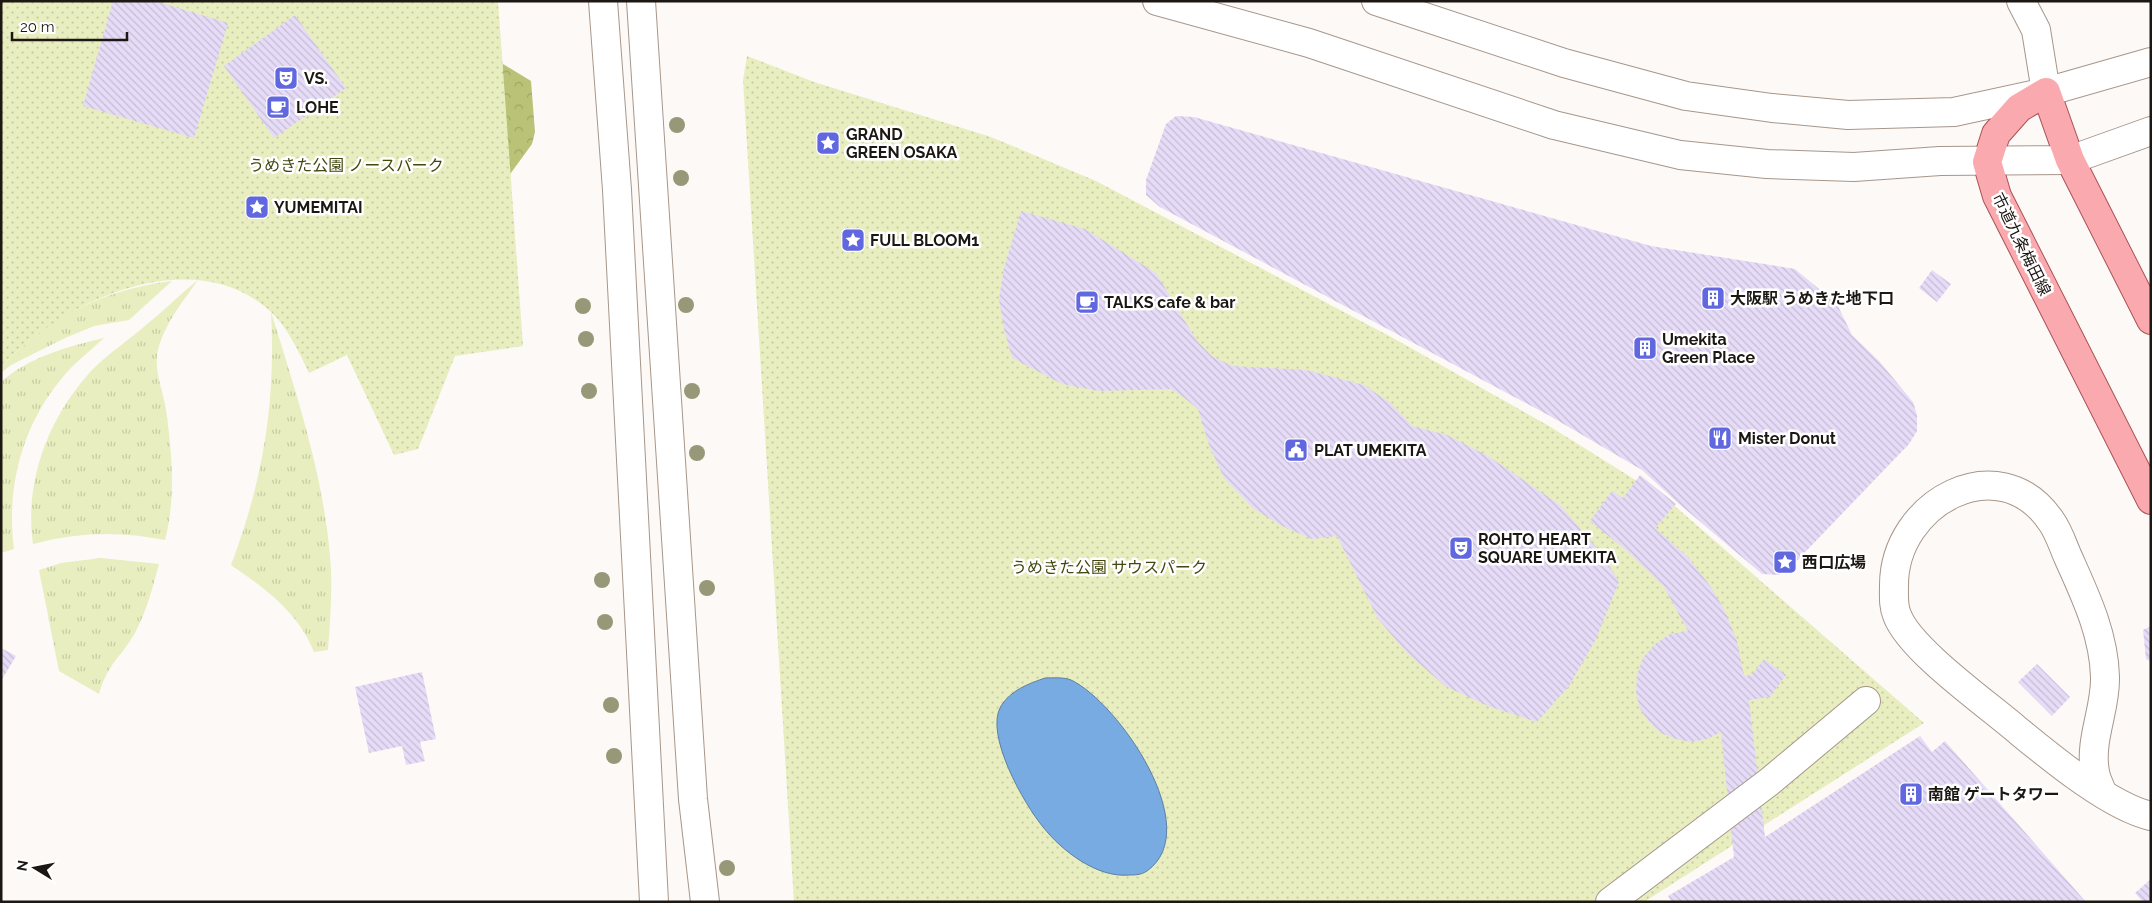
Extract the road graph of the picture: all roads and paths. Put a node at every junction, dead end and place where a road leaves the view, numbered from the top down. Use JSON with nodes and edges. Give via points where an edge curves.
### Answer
{"nodes":[{"id":1,"x":604,"y":1,"type":"edge"},
{"id":2,"x":641,"y":1,"type":"edge"},
{"id":3,"x":1157,"y":1,"type":"edge"},
{"id":4,"x":1376,"y":1,"type":"edge"},
{"id":5,"x":2021,"y":1,"type":"edge"},
{"id":6,"x":2151,"y":62,"type":"edge"},
{"id":7,"x":2046,"y":92,"type":"junction"},
{"id":8,"x":2151,"y":131,"type":"edge"},
{"id":9,"x":2070,"y":160,"type":"junction"},
{"id":10,"x":1987,"y":162,"type":"junction"},
{"id":11,"x":2151,"y":320,"type":"edge"},
{"id":12,"x":2151,"y":500,"type":"edge"},
{"id":13,"x":1866,"y":701,"type":"dead end"},
{"id":14,"x":2102,"y":792,"type":"junction"},
{"id":15,"x":2151,"y":816,"type":"edge"},
{"id":16,"x":654,"y":902,"type":"edge"},
{"id":17,"x":705,"y":902,"type":"edge"},
{"id":18,"x":1610,"y":902,"type":"edge"}],
"edges":[{"from":1,"to":16,"type":"street","via":[[617,190]]},
{"from":2,"to":17,"type":"street","via":[[693,789]]},
{"from":3,"to":10,"type":"street","via":[[1309,42],[1554,125],[1680,155],[1767,164],[1854,167],[1940,161]]},
{"from":4,"to":7,"type":"street","via":[[1564,63],[1686,96],[1772,108],[1848,115],[1954,112]]},
{"from":5,"to":7,"type":"street","via":[[2036,30]]},
{"from":6,"to":7,"type":"street"},
{"from":7,"to":9,"type":"main road"},
{"from":7,"to":10,"type":"main road","via":[[2019,108],[1996,134]]},
{"from":8,"to":9,"type":"street"},
{"from":9,"to":10,"type":"street"},
{"from":9,"to":11,"type":"main road"},
{"from":10,"to":12,"type":"main road","name":"市道九条梅田線","via":[[1997,196]]},
{"from":13,"to":18,"type":"street","via":[[1769,782]]},
{"from":14,"to":14,"type":"street","via":[[2040,749],[1936,663],[1905,630],[1896,615],[1894,580],[1902,546],[1925,513],[1953,494],[1968,487],[2012,490],[2035,501],[2052,522],[2088,603],[2104,656],[2104,701],[2093,756]]},
{"from":14,"to":15,"type":"street"}]}
